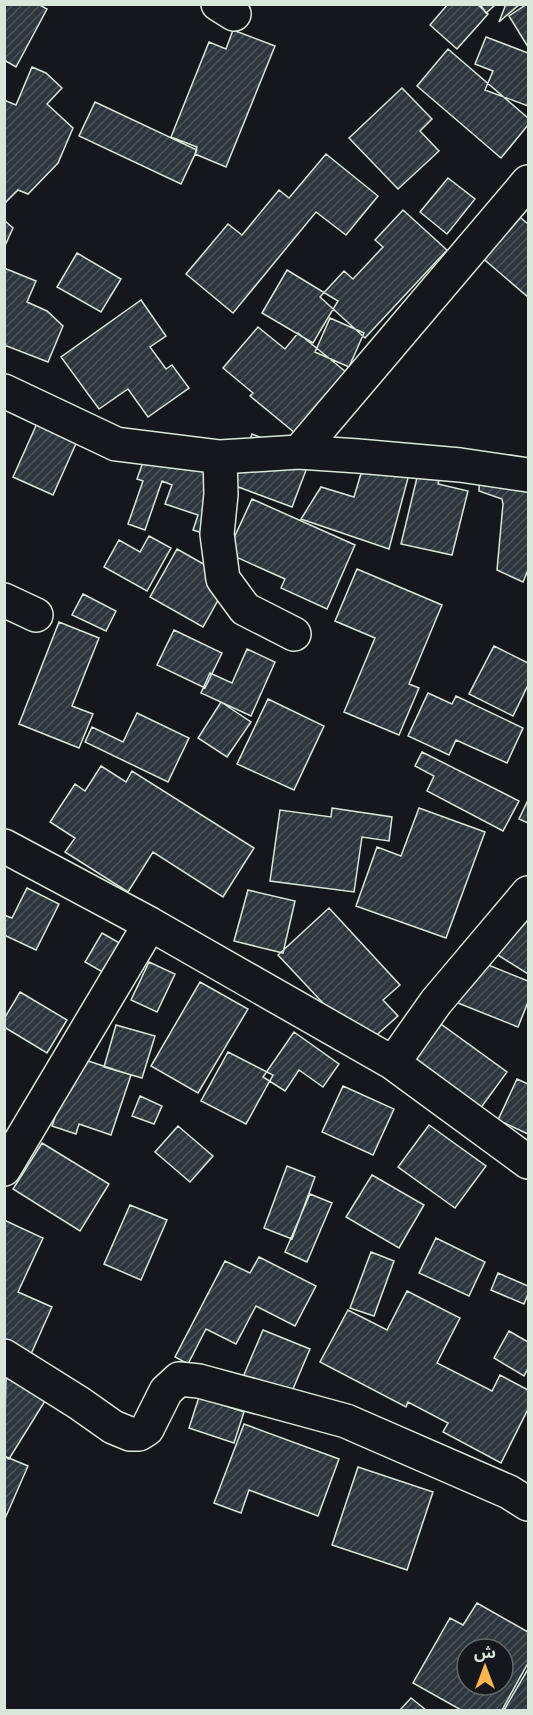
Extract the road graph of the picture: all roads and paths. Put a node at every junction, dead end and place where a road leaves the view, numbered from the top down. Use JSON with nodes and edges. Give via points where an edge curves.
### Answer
{"nodes":[{"id":1,"x":528,"y":182,"type":"edge"},
{"id":2,"x":4,"y":391,"type":"edge"},
{"id":3,"x":299,"y":452,"type":"junction"},
{"id":4,"x":220,"y":457,"type":"junction"},
{"id":5,"x":528,"y":475,"type":"edge"},
{"id":6,"x":4,"y":600,"type":"edge"},
{"id":7,"x":36,"y":615,"type":"dead end"},
{"id":8,"x":294,"y":634,"type":"dead end"},
{"id":9,"x":4,"y":846,"type":"edge"},
{"id":10,"x":528,"y":893,"type":"edge"},
{"id":11,"x":150,"y":924,"type":"junction"},
{"id":12,"x":393,"y":1063,"type":"junction"},
{"id":13,"x":528,"y":1162,"type":"edge"},
{"id":14,"x":4,"y":1169,"type":"edge"},
{"id":15,"x":4,"y":1356,"type":"edge"},
{"id":16,"x":528,"y":1504,"type":"edge"}],
"edges":[{"from":1,"to":3,"type":"street"},
{"from":2,"to":4,"type":"street","via":[[116,444]]},
{"from":3,"to":4,"type":"street"},
{"from":3,"to":5,"type":"street","via":[[460,465]]},
{"from":4,"to":8,"type":"street","via":[[217,534],[223,579],[245,609]]},
{"from":6,"to":7,"type":"street"},
{"from":9,"to":11,"type":"street"},
{"from":10,"to":12,"type":"street","via":[[436,1002]]},
{"from":11,"to":12,"type":"street"},
{"from":11,"to":14,"type":"street"},
{"from":12,"to":13,"type":"street"},
{"from":15,"to":16,"type":"street","via":[[130,1434],[147,1429],[166,1391],[179,1379],[200,1381],[346,1421],[509,1492]]}]}
